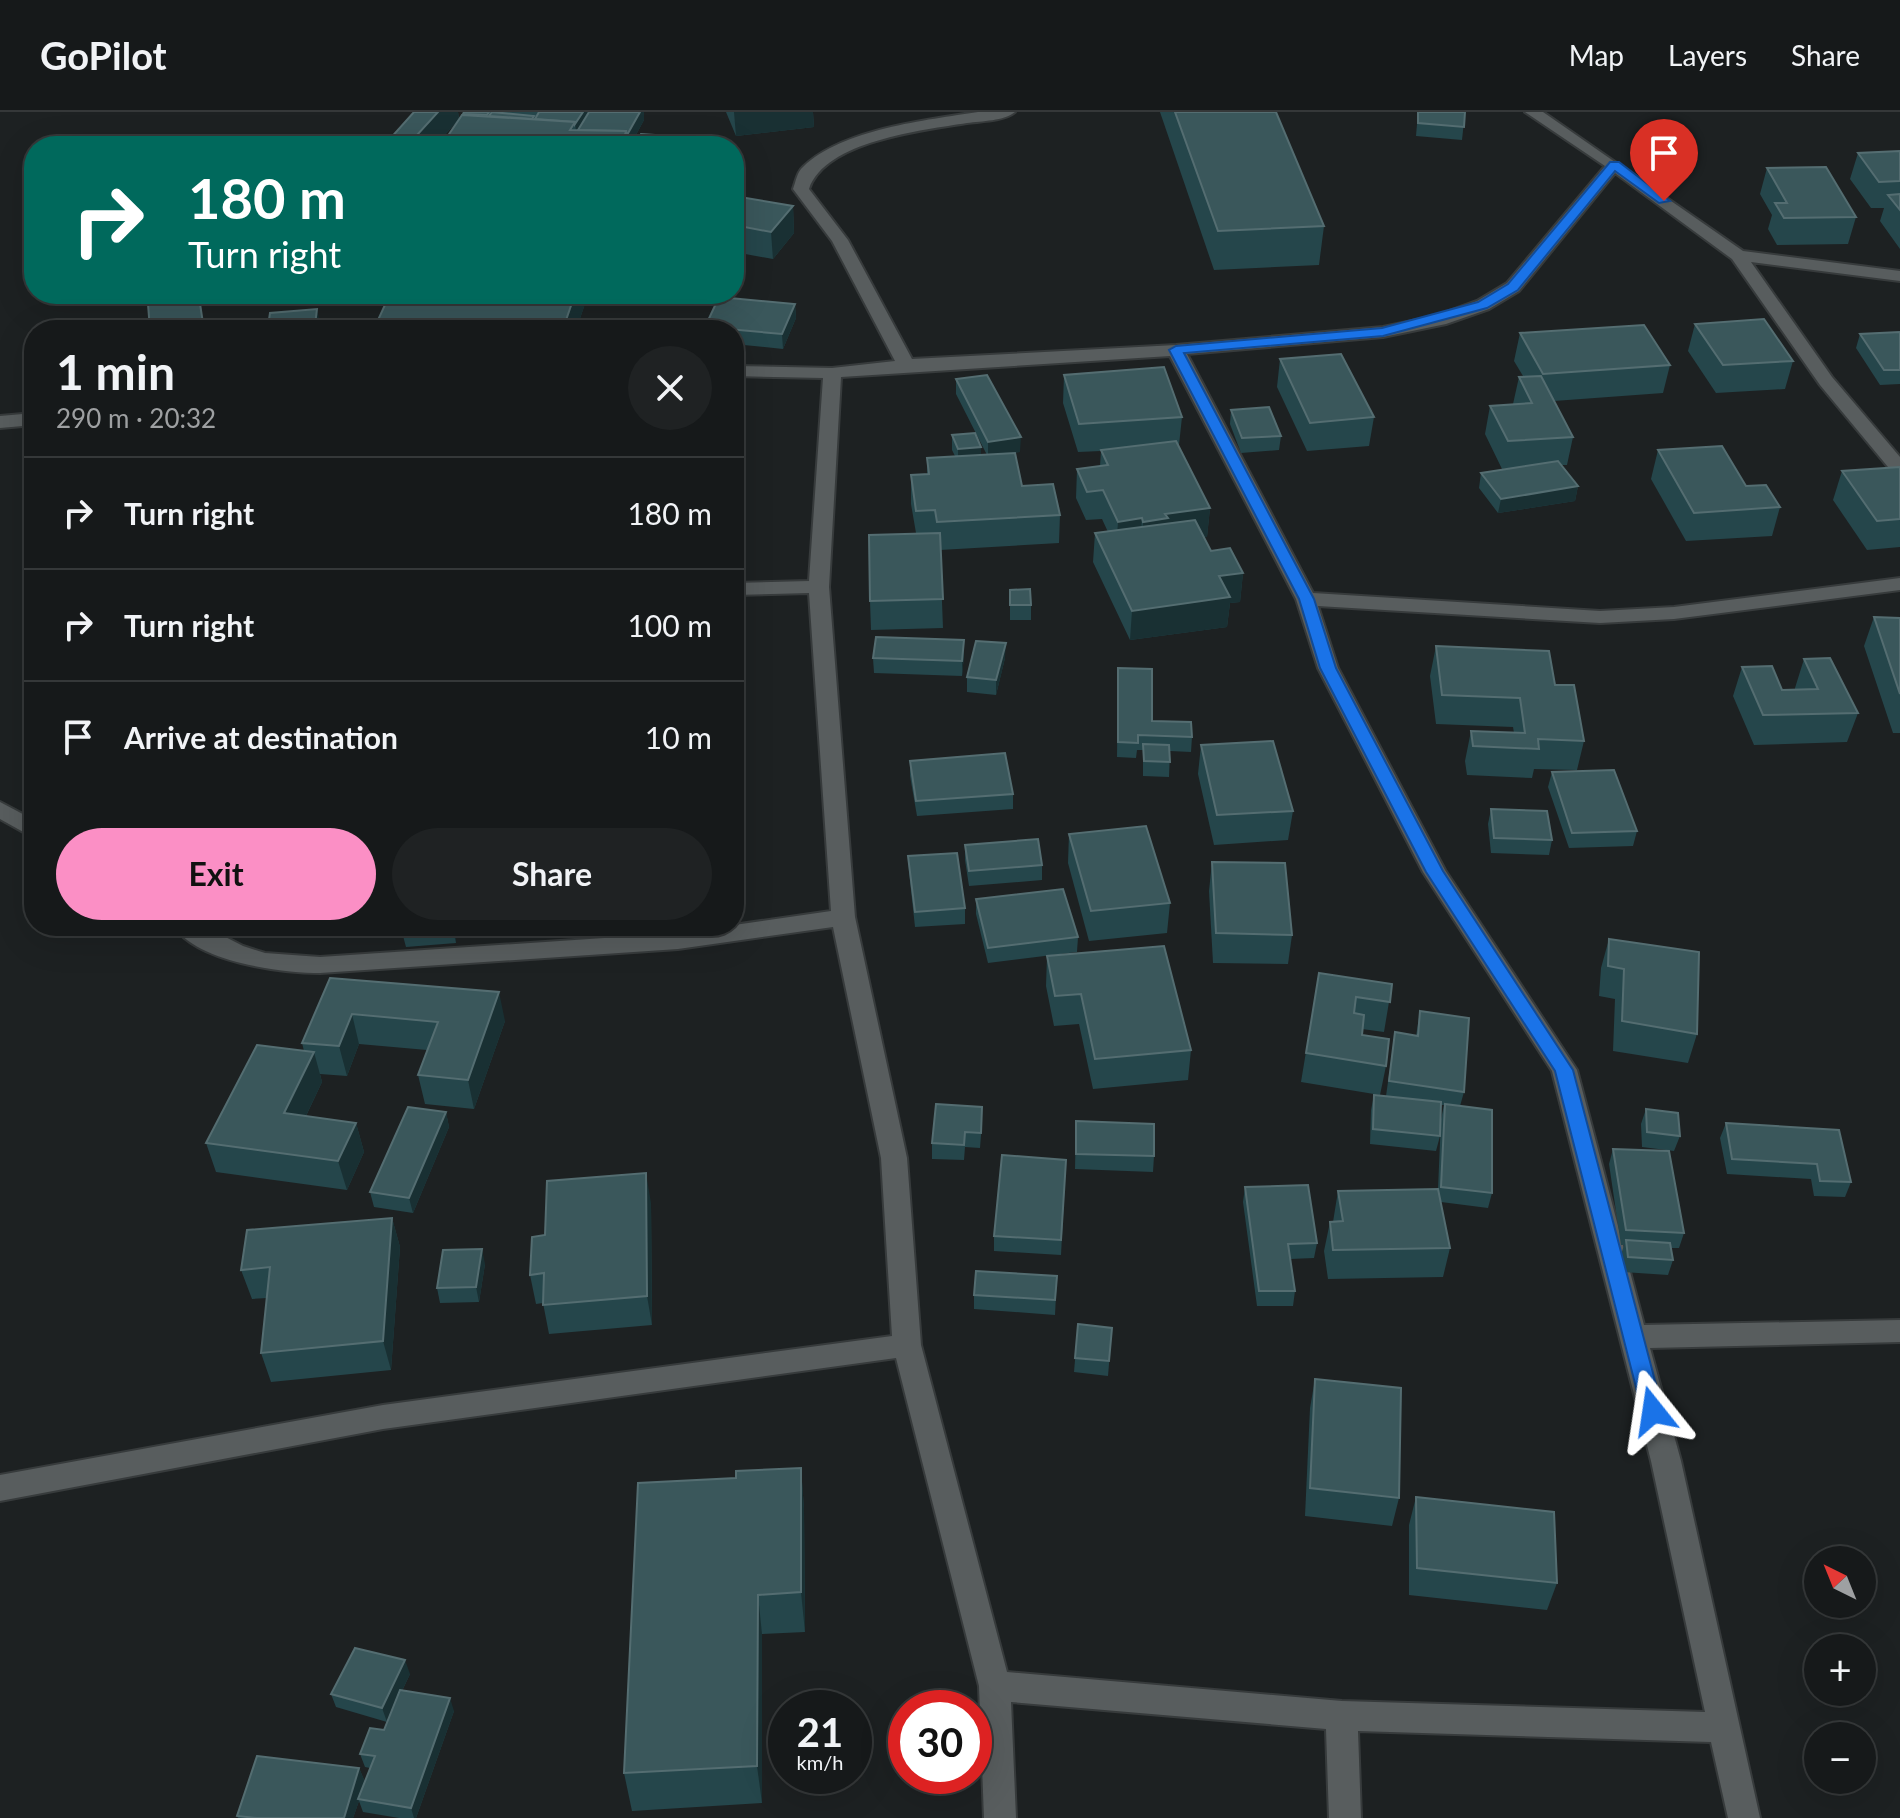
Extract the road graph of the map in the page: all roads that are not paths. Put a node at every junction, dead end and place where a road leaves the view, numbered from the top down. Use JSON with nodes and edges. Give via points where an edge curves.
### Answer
{"nodes":[{"id":1,"x":1007,"y":112,"type":"edge"},
{"id":2,"x":1533,"y":112,"type":"edge"},
{"id":3,"x":1614,"y":165,"type":"junction"},
{"id":4,"x":1738,"y":255,"type":"junction"},
{"id":5,"x":1900,"y":276,"type":"edge"},
{"id":6,"x":1176,"y":350,"type":"junction"},
{"id":7,"x":906,"y":365,"type":"junction"},
{"id":8,"x":744,"y":371,"type":"edge"},
{"id":9,"x":832,"y":373,"type":"junction"},
{"id":10,"x":24,"y":420,"type":"edge"},
{"id":11,"x":0,"y":422,"type":"edge"},
{"id":12,"x":1900,"y":469,"type":"edge"},
{"id":13,"x":1900,"y":584,"type":"edge"},
{"id":14,"x":819,"y":587,"type":"junction"},
{"id":15,"x":744,"y":589,"type":"edge"},
{"id":16,"x":1306,"y":599,"type":"junction"},
{"id":17,"x":0,"y":809,"type":"edge"},
{"id":18,"x":24,"y":824,"type":"edge"},
{"id":19,"x":843,"y":917,"type":"junction"},
{"id":20,"x":744,"y":931,"type":"edge"},
{"id":21,"x":204,"y":936,"type":"edge"},
{"id":22,"x":712,"y":936,"type":"edge"},
{"id":23,"x":1900,"y":1331,"type":"edge"},
{"id":24,"x":1633,"y":1337,"type":"junction"},
{"id":25,"x":907,"y":1345,"type":"junction"},
{"id":26,"x":0,"y":1488,"type":"edge"},
{"id":27,"x":995,"y":1686,"type":"junction"},
{"id":28,"x":1342,"y":1716,"type":"junction"},
{"id":29,"x":1727,"y":1728,"type":"junction"},
{"id":30,"x":1000,"y":1818,"type":"edge"},
{"id":31,"x":1345,"y":1818,"type":"edge"},
{"id":32,"x":1744,"y":1818,"type":"edge"}],
"edges":[{"from":1,"to":7,"type":"street","via":[[861,141],[821,158],[802,175],[801,189],[840,240]]},
{"from":2,"to":3,"type":"street"},
{"from":3,"to":4,"type":"street"},
{"from":3,"to":6,"type":"street","via":[[1513,287],[1483,305],[1383,332]]},
{"from":4,"to":5,"type":"street"},
{"from":4,"to":12,"type":"street","via":[[1826,381]]},
{"from":6,"to":7,"type":"street"},
{"from":6,"to":16,"type":"street"},
{"from":7,"to":9,"type":"street"},
{"from":8,"to":9,"type":"street"},
{"from":9,"to":14,"type":"street"},
{"from":10,"to":11,"type":"street"},
{"from":13,"to":16,"type":"street","via":[[1674,613],[1600,617]]},
{"from":14,"to":15,"type":"street"},
{"from":14,"to":19,"type":"street"},
{"from":16,"to":24,"type":"street","via":[[1328,668],[1435,872],[1564,1070]]},
{"from":17,"to":18,"type":"street"},
{"from":19,"to":20,"type":"street"},
{"from":19,"to":25,"type":"street","via":[[894,1158]]},
{"from":21,"to":22,"type":"street","via":[[262,963],[320,965]]},
{"from":23,"to":24,"type":"street"},
{"from":24,"to":29,"type":"street"},
{"from":25,"to":26,"type":"street","via":[[383,1417]]},
{"from":25,"to":27,"type":"street"},
{"from":27,"to":28,"type":"street"},
{"from":27,"to":30,"type":"street"},
{"from":28,"to":29,"type":"street"},
{"from":28,"to":31,"type":"street"},
{"from":29,"to":32,"type":"street"}]}
